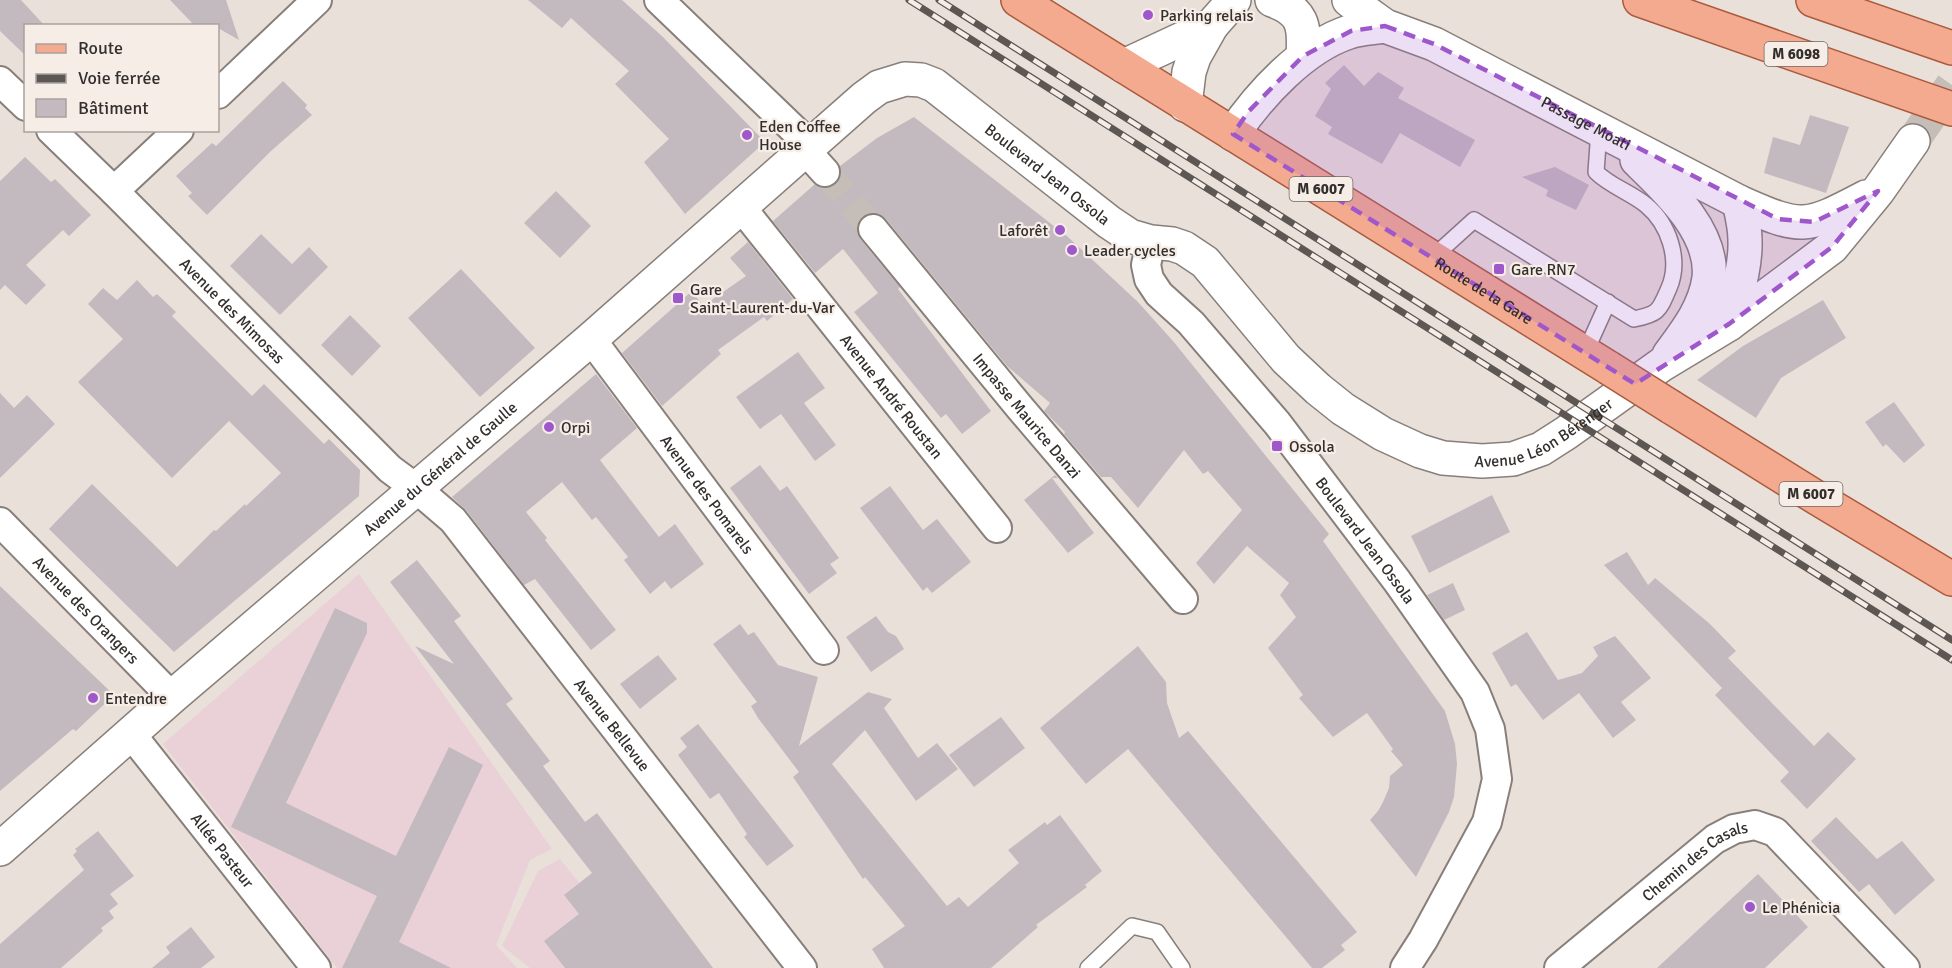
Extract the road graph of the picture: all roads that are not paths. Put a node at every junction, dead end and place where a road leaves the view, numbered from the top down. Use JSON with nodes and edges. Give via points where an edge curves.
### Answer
{"nodes":[{"id":1,"x":317,"y":0,"type":"edge"},
{"id":2,"x":659,"y":0,"type":"edge"},
{"id":3,"x":1018,"y":0,"type":"edge"},
{"id":4,"x":1234,"y":0,"type":"edge"},
{"id":5,"x":1272,"y":0,"type":"edge"},
{"id":6,"x":1348,"y":0,"type":"edge"},
{"id":7,"x":1640,"y":0,"type":"edge"},
{"id":8,"x":1813,"y":0,"type":"edge"},
{"id":9,"x":1386,"y":13,"type":"edge"},
{"id":10,"x":1212,"y":25,"type":"junction"},
{"id":11,"x":1952,"y":48,"type":"edge"},
{"id":12,"x":1303,"y":56,"type":"junction"},
{"id":13,"x":1124,"y":66,"type":"junction"},
{"id":14,"x":0,"y":81,"type":"edge"},
{"id":15,"x":879,"y":87,"type":"joint"},
{"id":16,"x":219,"y":93,"type":"edge"},
{"id":17,"x":24,"y":104,"type":"edge"},
{"id":18,"x":1185,"y":105,"type":"junction"},
{"id":19,"x":1952,"y":109,"type":"edge"},
{"id":20,"x":53,"y":132,"type":"edge"},
{"id":21,"x":177,"y":132,"type":"edge"},
{"id":22,"x":1233,"y":134,"type":"junction"},
{"id":23,"x":1607,"y":134,"type":"junction"},
{"id":24,"x":1913,"y":141,"type":"tunnel mouth"},
{"id":25,"x":814,"y":156,"type":"junction"},
{"id":26,"x":114,"y":191,"type":"junction"},
{"id":27,"x":1878,"y":191,"type":"junction"},
{"id":28,"x":1739,"y":202,"type":"junction"},
{"id":29,"x":741,"y":207,"type":"junction"},
{"id":30,"x":873,"y":229,"type":"tunnel mouth"},
{"id":31,"x":1151,"y":242,"type":"junction"},
{"id":32,"x":1432,"y":258,"type":"junction"},
{"id":33,"x":1608,"y":302,"type":"junction"},
{"id":34,"x":1729,"y":324,"type":"junction"},
{"id":35,"x":591,"y":339,"type":"junction"},
{"id":36,"x":1597,"y":361,"type":"junction"},
{"id":37,"x":1661,"y":365,"type":"junction"},
{"id":38,"x":417,"y":489,"type":"junction"},
{"id":39,"x":0,"y":522,"type":"edge"},
{"id":40,"x":997,"y":528,"type":"dead end"},
{"id":41,"x":1952,"y":579,"type":"edge"},
{"id":42,"x":1183,"y":599,"type":"dead end"},
{"id":43,"x":824,"y":650,"type":"dead end"},
{"id":44,"x":172,"y":697,"type":"junction"},
{"id":45,"x":131,"y":734,"type":"junction"},
{"id":46,"x":0,"y":849,"type":"edge"},
{"id":47,"x":316,"y":968,"type":"edge"},
{"id":48,"x":802,"y":968,"type":"edge"},
{"id":49,"x":1088,"y":968,"type":"edge"},
{"id":50,"x":1182,"y":968,"type":"edge"},
{"id":51,"x":1405,"y":968,"type":"edge"},
{"id":52,"x":1559,"y":968,"type":"edge"},
{"id":53,"x":1905,"y":968,"type":"edge"}],
"edges":[{"from":1,"to":16,"type":"street"},
{"from":2,"to":25,"type":"street"},
{"from":3,"to":13,"type":"main road","name":"Route de la Gare","number":"M 6007"},
{"from":4,"to":10,"type":"main road"},
{"from":5,"to":12,"type":"main road","via":[[1299,18],[1304,35]]},
{"from":6,"to":9,"type":"main road","name":"Passage Moati"},
{"from":7,"to":19,"type":"main road","number":"M 6098"},
{"from":8,"to":11,"type":"main road"},
{"from":9,"to":12,"type":"main road","name":"Passage Moati"},
{"from":9,"to":23,"type":"main road","name":"Passage Moati","via":[[1434,44]]},
{"from":10,"to":13,"type":"main road"},
{"from":10,"to":18,"type":"main road","via":[[1189,72]]},
{"from":12,"to":22,"type":"main road","name":"Passage Moati","via":[[1248,112]]},
{"from":13,"to":18,"type":"main road","name":"Route de la Gare","number":"M 6007"},
{"from":14,"to":17,"type":"street"},
{"from":15,"to":25,"type":"main road","name":"Avenue du Général de Gaulle"},
{"from":15,"to":31,"type":"main road","name":"Boulevard Jean Ossola","via":[[905,79],[934,85],[1109,222],[1130,236]]},
{"from":18,"to":22,"type":"main road","name":"Route de la Gare","number":"M 6007"},
{"from":20,"to":26,"type":"street","name":"Avenue des Mimosas"},
{"from":21,"to":26,"type":"street"},
{"from":22,"to":32,"type":"main road","name":"Route de la Gare","number":"M 6007"},
{"from":23,"to":28,"type":"main road","name":"Passage Moati"},
{"from":23,"to":33,"type":"lane","via":[[1596,172],[1654,214],[1663,227],[1675,265],[1662,306],[1653,315],[1634,319]]},
{"from":23,"to":37,"type":"main road","via":[[1664,186],[1688,214],[1706,255],[1709,277],[1698,310]]},
{"from":24,"to":27,"type":"main road","name":"Avenue Léon Bérenger"},
{"from":25,"to":29,"type":"main road","name":"Avenue du Général de Gaulle"},
{"from":26,"to":38,"type":"street","name":"Avenue des Mimosas","via":[[390,469]]},
{"from":27,"to":28,"type":"main road","name":"Passage Moati","via":[[1827,218],[1804,224],[1778,219]]},
{"from":27,"to":34,"type":"main road","name":"Avenue Léon Bérenger","via":[[1832,247]]},
{"from":28,"to":34,"type":"main road","via":[[1746,240]]},
{"from":29,"to":35,"type":"main road","name":"Avenue du Général de Gaulle"},
{"from":29,"to":40,"type":"street","name":"Avenue André Roustan"},
{"from":30,"to":42,"type":"street","name":"Impasse Maurice Danzi"},
{"from":31,"to":37,"type":"main road","name":"Avenue Léon Bérenger","via":[[1172,243],[1205,262],[1286,359],[1343,409],[1383,434],[1443,458],[1482,461],[1529,454],[1566,433]]},
{"from":31,"to":51,"type":"street","name":"Boulevard Jean Ossola","via":[[1146,265],[1159,294],[1191,323],[1277,423],[1475,692],[1490,729],[1497,779],[1487,822]]},
{"from":32,"to":33,"type":"lane","via":[[1474,220]]},
{"from":32,"to":36,"type":"main road","name":"Route de la Gare","number":"M 6007"},
{"from":33,"to":36,"type":"lane"},
{"from":34,"to":37,"type":"main road","name":"Avenue Léon Bérenger"},
{"from":35,"to":38,"type":"main road","name":"Avenue du Général de Gaulle"},
{"from":35,"to":43,"type":"street","name":"Avenue des Pomarels"},
{"from":36,"to":41,"type":"main road","name":"Route de la Gare","number":"M 6007","bridge":true},
{"from":38,"to":44,"type":"main road","name":"Avenue du Général de Gaulle"},
{"from":38,"to":48,"type":"street","name":"Avenue Bellevue","via":[[453,520]]},
{"from":39,"to":44,"type":"street","name":"Avenue des Orangers"},
{"from":44,"to":45,"type":"main road","name":"Avenue du Général de Gaulle"},
{"from":45,"to":46,"type":"main road","name":"Avenue du Général de Gaulle"},
{"from":45,"to":47,"type":"street","name":"Allée Pasteur"},
{"from":49,"to":50,"type":"lane","via":[[1132,926],[1157,932]]},
{"from":52,"to":53,"type":"street","name":"Chemin des Casals","via":[[1715,839],[1734,829],[1755,825],[1775,832]]}]}
